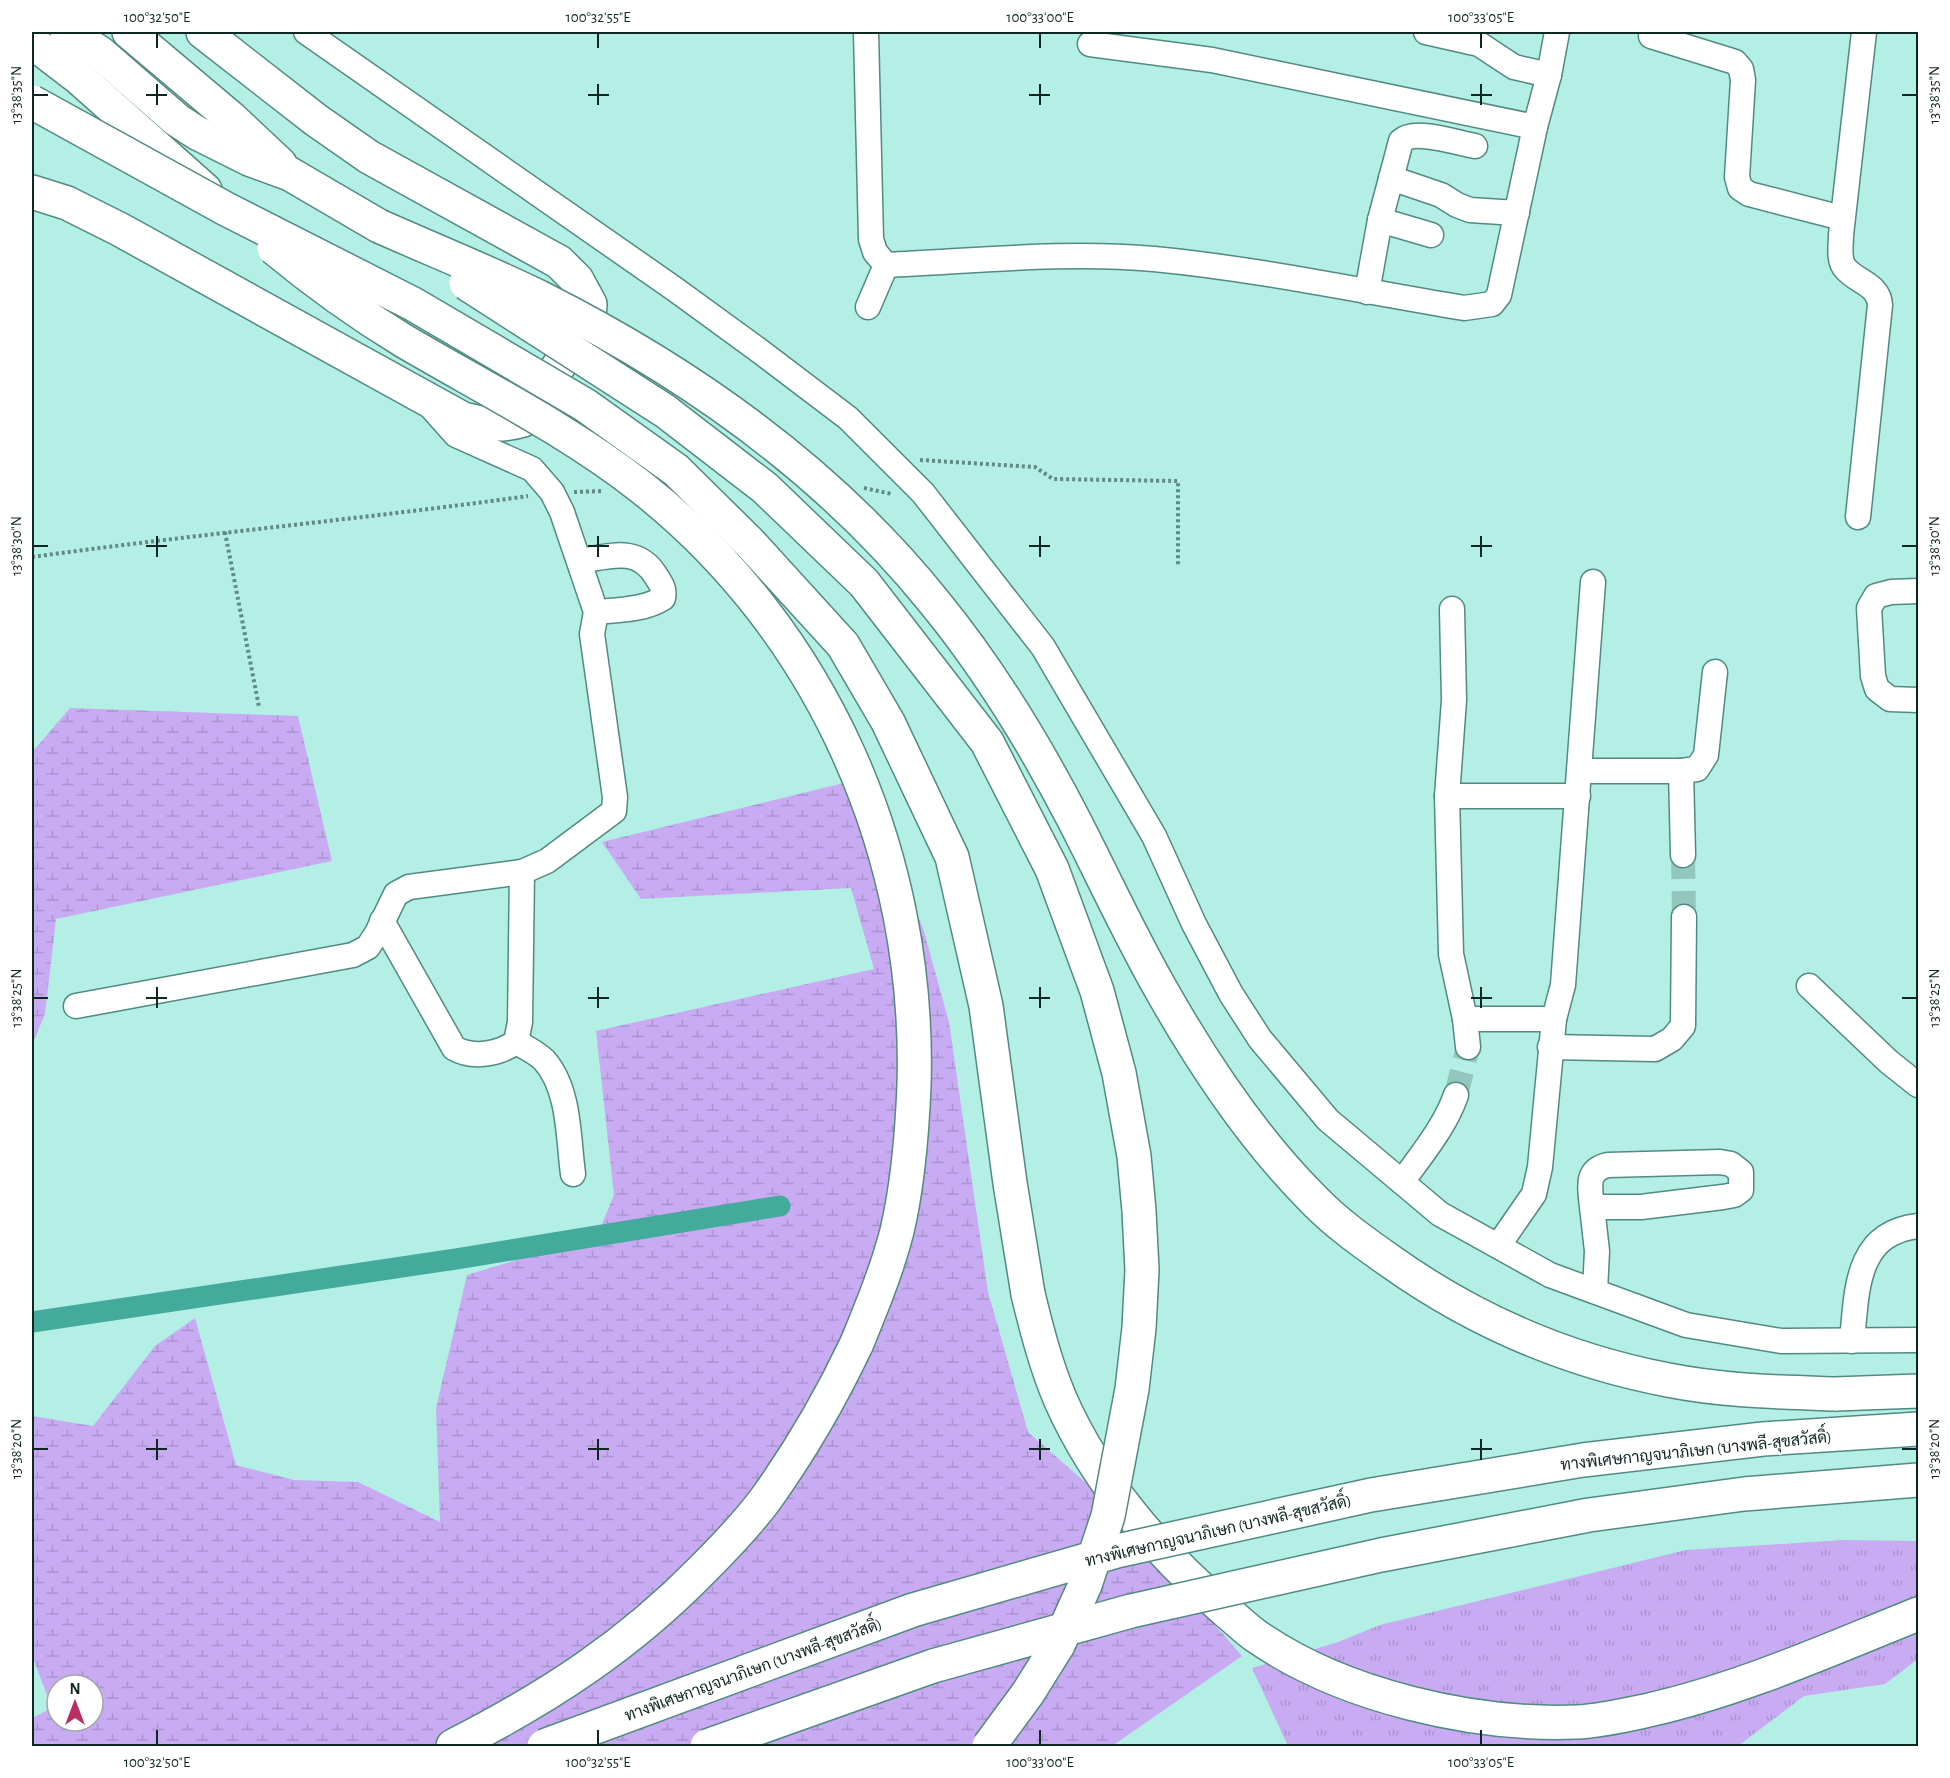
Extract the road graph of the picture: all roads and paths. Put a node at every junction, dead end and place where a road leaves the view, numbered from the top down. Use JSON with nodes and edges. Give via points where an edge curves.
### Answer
{"nodes":[{"id":1,"x":67,"y":32,"type":"edge"},
{"id":2,"x":129,"y":32,"type":"edge"},
{"id":3,"x":203,"y":32,"type":"edge"},
{"id":4,"x":306,"y":32,"type":"edge"},
{"id":5,"x":866,"y":32,"type":"edge"},
{"id":6,"x":1426,"y":32,"type":"edge"},
{"id":7,"x":1557,"y":32,"type":"edge"},
{"id":8,"x":1864,"y":32,"type":"edge"},
{"id":9,"x":1651,"y":36,"type":"dead end"},
{"id":10,"x":32,"y":42,"type":"edge"},
{"id":11,"x":1090,"y":44,"type":"dead end"},
{"id":12,"x":1550,"y":75,"type":"junction"},
{"id":13,"x":32,"y":102,"type":"edge"},
{"id":14,"x":1535,"y":128,"type":"junction"},
{"id":15,"x":1475,"y":146,"type":"dead end"},
{"id":16,"x":290,"y":174,"type":"junction"},
{"id":17,"x":1391,"y":178,"type":"junction"},
{"id":18,"x":32,"y":192,"type":"edge"},
{"id":19,"x":226,"y":209,"type":"junction"},
{"id":20,"x":1517,"y":213,"type":"junction"},
{"id":21,"x":1842,"y":218,"type":"junction"},
{"id":22,"x":1380,"y":220,"type":"junction"},
{"id":23,"x":379,"y":226,"type":"junction"},
{"id":24,"x":1431,"y":235,"type":"dead end"},
{"id":25,"x":886,"y":265,"type":"junction"},
{"id":26,"x":1367,"y":292,"type":"junction"},
{"id":27,"x":868,"y":307,"type":"dead end"},
{"id":28,"x":421,"y":396,"type":"junction"},
{"id":29,"x":889,"y":459,"type":"junction"},
{"id":30,"x":552,"y":492,"type":"junction"},
{"id":31,"x":1858,"y":517,"type":"dead end"},
{"id":32,"x":225,"y":532,"type":"junction"},
{"id":33,"x":32,"y":557,"type":"edge"},
{"id":34,"x":579,"y":561,"type":"junction"},
{"id":35,"x":1178,"y":566,"type":"dead end"},
{"id":36,"x":1593,"y":582,"type":"dead end"},
{"id":37,"x":1918,"y":591,"type":"edge"},
{"id":38,"x":1452,"y":609,"type":"dead end"},
{"id":39,"x":596,"y":612,"type":"junction"},
{"id":40,"x":1715,"y":672,"type":"dead end"},
{"id":41,"x":1918,"y":700,"type":"edge"},
{"id":42,"x":258,"y":707,"type":"dead end"},
{"id":43,"x":1580,"y":771,"type":"junction"},
{"id":44,"x":1681,"y":771,"type":"junction"},
{"id":45,"x":1447,"y":796,"type":"junction"},
{"id":46,"x":1578,"y":796,"type":"junction"},
{"id":47,"x":1683,"y":855,"type":"tunnel mouth"},
{"id":48,"x":522,"y":872,"type":"junction"},
{"id":49,"x":1684,"y":917,"type":"tunnel mouth"},
{"id":50,"x":382,"y":921,"type":"junction"},
{"id":51,"x":1809,"y":986,"type":"dead end"},
{"id":52,"x":76,"y":1006,"type":"dead end"},
{"id":53,"x":1465,"y":1019,"type":"junction"},
{"id":54,"x":1554,"y":1019,"type":"junction"},
{"id":55,"x":516,"y":1042,"type":"junction"},
{"id":56,"x":1468,"y":1047,"type":"tunnel mouth"},
{"id":57,"x":1550,"y":1047,"type":"junction"},
{"id":58,"x":1918,"y":1085,"type":"edge"},
{"id":59,"x":1456,"y":1095,"type":"tunnel mouth"},
{"id":60,"x":573,"y":1174,"type":"dead end"},
{"id":61,"x":1402,"y":1182,"type":"junction"},
{"id":62,"x":1592,"y":1207,"type":"junction"},
{"id":63,"x":1918,"y":1226,"type":"edge"},
{"id":64,"x":1498,"y":1246,"type":"junction"},
{"id":65,"x":1595,"y":1291,"type":"junction"},
{"id":66,"x":1918,"y":1340,"type":"edge"},
{"id":67,"x":1852,"y":1341,"type":"junction"},
{"id":68,"x":1918,"y":1391,"type":"edge"},
{"id":69,"x":1918,"y":1429,"type":"edge"},
{"id":70,"x":1918,"y":1480,"type":"edge"},
{"id":71,"x":1918,"y":1614,"type":"edge"},
{"id":72,"x":453,"y":1746,"type":"edge"},
{"id":73,"x":544,"y":1746,"type":"edge"},
{"id":74,"x":707,"y":1746,"type":"edge"},
{"id":75,"x":989,"y":1746,"type":"edge"}],
"edges":[{"from":1,"to":16,"type":"highway","via":[[100,53],[196,133]]},
{"from":2,"to":16,"type":"highway"},
{"from":3,"to":28,"type":"highway","via":[[342,139],[559,262],[577,280],[590,304],[589,320],[523,420],[490,426],[463,419]]},
{"from":4,"to":29,"type":"street","via":[[676,290],[848,418]]},
{"from":5,"to":25,"type":"street","via":[[871,239],[875,252]]},
{"from":6,"to":12,"type":"street","via":[[1479,44],[1514,67]]},
{"from":7,"to":12,"type":"street"},
{"from":8,"to":21,"type":"street"},
{"from":9,"to":21,"type":"street","via":[[1735,62],[1742,69],[1737,177],[1740,188],[1749,194]]},
{"from":10,"to":19,"type":"highway","bridge":true,"via":[[79,78]]},
{"from":11,"to":14,"type":"street","via":[[1212,60]]},
{"from":12,"to":14,"type":"street"},
{"from":13,"to":19,"type":"highway","bridge":true},
{"from":14,"to":20,"type":"street"},
{"from":15,"to":17,"type":"street","via":[[1406,136],[1401,141]]},
{"from":16,"to":23,"type":"highway"},
{"from":17,"to":20,"type":"street","via":[[1441,195],[1470,210]]},
{"from":17,"to":22,"type":"street"},
{"from":18,"to":28,"type":"highway","via":[[67,203],[119,229]]},
{"from":19,"to":71,"type":"highway","bridge":true,"via":[[413,304],[585,405],[676,470],[751,544],[843,645],[888,722],[952,857],[986,1006],[1028,1294],[1041,1348],[1061,1402],[1118,1496],[1173,1563],[1256,1636],[1302,1663],[1406,1702],[1458,1714],[1579,1722],[1716,1693]]},
{"from":19,"to":72,"type":"highway","bridge":true,"via":[[360,313],[575,440],[642,487],[699,538],[746,589],[814,685],[866,794],[903,922],[915,1055],[908,1174],[897,1232],[879,1289],[833,1394],[764,1501],[678,1595],[581,1673],[511,1717]]},
{"from":20,"to":26,"type":"street","via":[[1499,296],[1492,304],[1464,308]]},
{"from":21,"to":31,"type":"street","via":[[1841,260],[1845,268],[1880,296]]},
{"from":22,"to":24,"type":"street"},
{"from":22,"to":26,"type":"street"},
{"from":23,"to":68,"type":"highway","bridge":true,"via":[[539,297],[686,380],[820,482],[882,541],[935,602],[1027,734],[1161,991],[1232,1103],[1271,1155],[1317,1204],[1365,1244],[1460,1305],[1560,1351],[1612,1368],[1732,1389],[1835,1394]]},
{"from":23,"to":75,"type":"highway","bridge":true,"via":[[665,411],[765,488],[864,583],[987,742],[1052,868],[1097,991],[1119,1073],[1139,1211],[1139,1329],[1108,1516],[1085,1585],[1058,1645]]},
{"from":25,"to":26,"type":"street","via":[[1072,256],[1153,259]]},
{"from":25,"to":27,"type":"street"},
{"from":28,"to":30,"type":"street","via":[[456,435],[532,469]]},
{"from":29,"to":35,"type":"path","via":[[1035,467],[1053,479],[1178,481]]},
{"from":29,"to":61,"type":"street","via":[[923,493],[1043,646],[1154,836],[1194,924],[1260,1039],[1328,1120]]},
{"from":30,"to":32,"type":"path","via":[[398,514]]},
{"from":30,"to":34,"type":"street"},
{"from":32,"to":33,"type":"path"},
{"from":32,"to":42,"type":"path"},
{"from":34,"to":39,"type":"street"},
{"from":34,"to":39,"type":"street","via":[[636,556],[649,565],[663,586],[663,598],[656,603]]},
{"from":36,"to":43,"type":"street"},
{"from":37,"to":41,"type":"street","via":[[1876,596],[1869,608],[1877,689],[1890,699]]},
{"from":38,"to":45,"type":"street","via":[[1454,700]]},
{"from":39,"to":48,"type":"street","via":[[592,634],[614,811],[546,861]]},
{"from":40,"to":44,"type":"street","via":[[1706,755],[1697,769]]},
{"from":43,"to":44,"type":"street"},
{"from":43,"to":46,"type":"street"},
{"from":44,"to":47,"type":"street"},
{"from":45,"to":46,"type":"street"},
{"from":45,"to":53,"type":"street","via":[[1451,954]]},
{"from":46,"to":54,"type":"street","via":[[1563,985]]},
{"from":48,"to":50,"type":"street","via":[[409,887],[396,894]]},
{"from":48,"to":55,"type":"street","via":[[520,1022]]},
{"from":49,"to":57,"type":"street","via":[[1683,1026],[1672,1039],[1655,1049]]},
{"from":50,"to":52,"type":"street","via":[[368,947],[353,955]]},
{"from":50,"to":55,"type":"street","via":[[454,1048],[465,1054],[481,1054],[506,1049]]},
{"from":51,"to":58,"type":"street"},
{"from":53,"to":54,"type":"street"},
{"from":53,"to":56,"type":"street"},
{"from":54,"to":57,"type":"street"},
{"from":55,"to":60,"type":"street","via":[[543,1058],[563,1094]]},
{"from":57,"to":64,"type":"street","via":[[1540,1167],[1534,1194]]},
{"from":59,"to":61,"type":"street","via":[[1435,1135]]},
{"from":61,"to":64,"type":"street","via":[[1440,1214]]},
{"from":62,"to":62,"type":"street","via":[[1641,1207],[1734,1195],[1740,1190],[1742,1172],[1720,1162],[1608,1165],[1594,1172],[1590,1184]]},
{"from":62,"to":65,"type":"street"},
{"from":63,"to":67,"type":"street","via":[[1885,1238],[1867,1257],[1858,1279]]},
{"from":64,"to":65,"type":"street","via":[[1550,1275]]},
{"from":65,"to":67,"type":"street","via":[[1686,1325],[1780,1341]]},
{"from":66,"to":67,"type":"street"},
{"from":69,"to":73,"type":"highway","name":"ทางพิเศษกาญจนาภิเษก (บางพลี-สุขสวัสดิ์)","bridge":true,"via":[[1763,1439],[1582,1460],[1371,1495],[1117,1551],[913,1610]]},
{"from":70,"to":74,"type":"highway","bridge":true,"via":[[1744,1494],[1588,1515],[1381,1555],[1131,1611],[944,1663]]}]}
